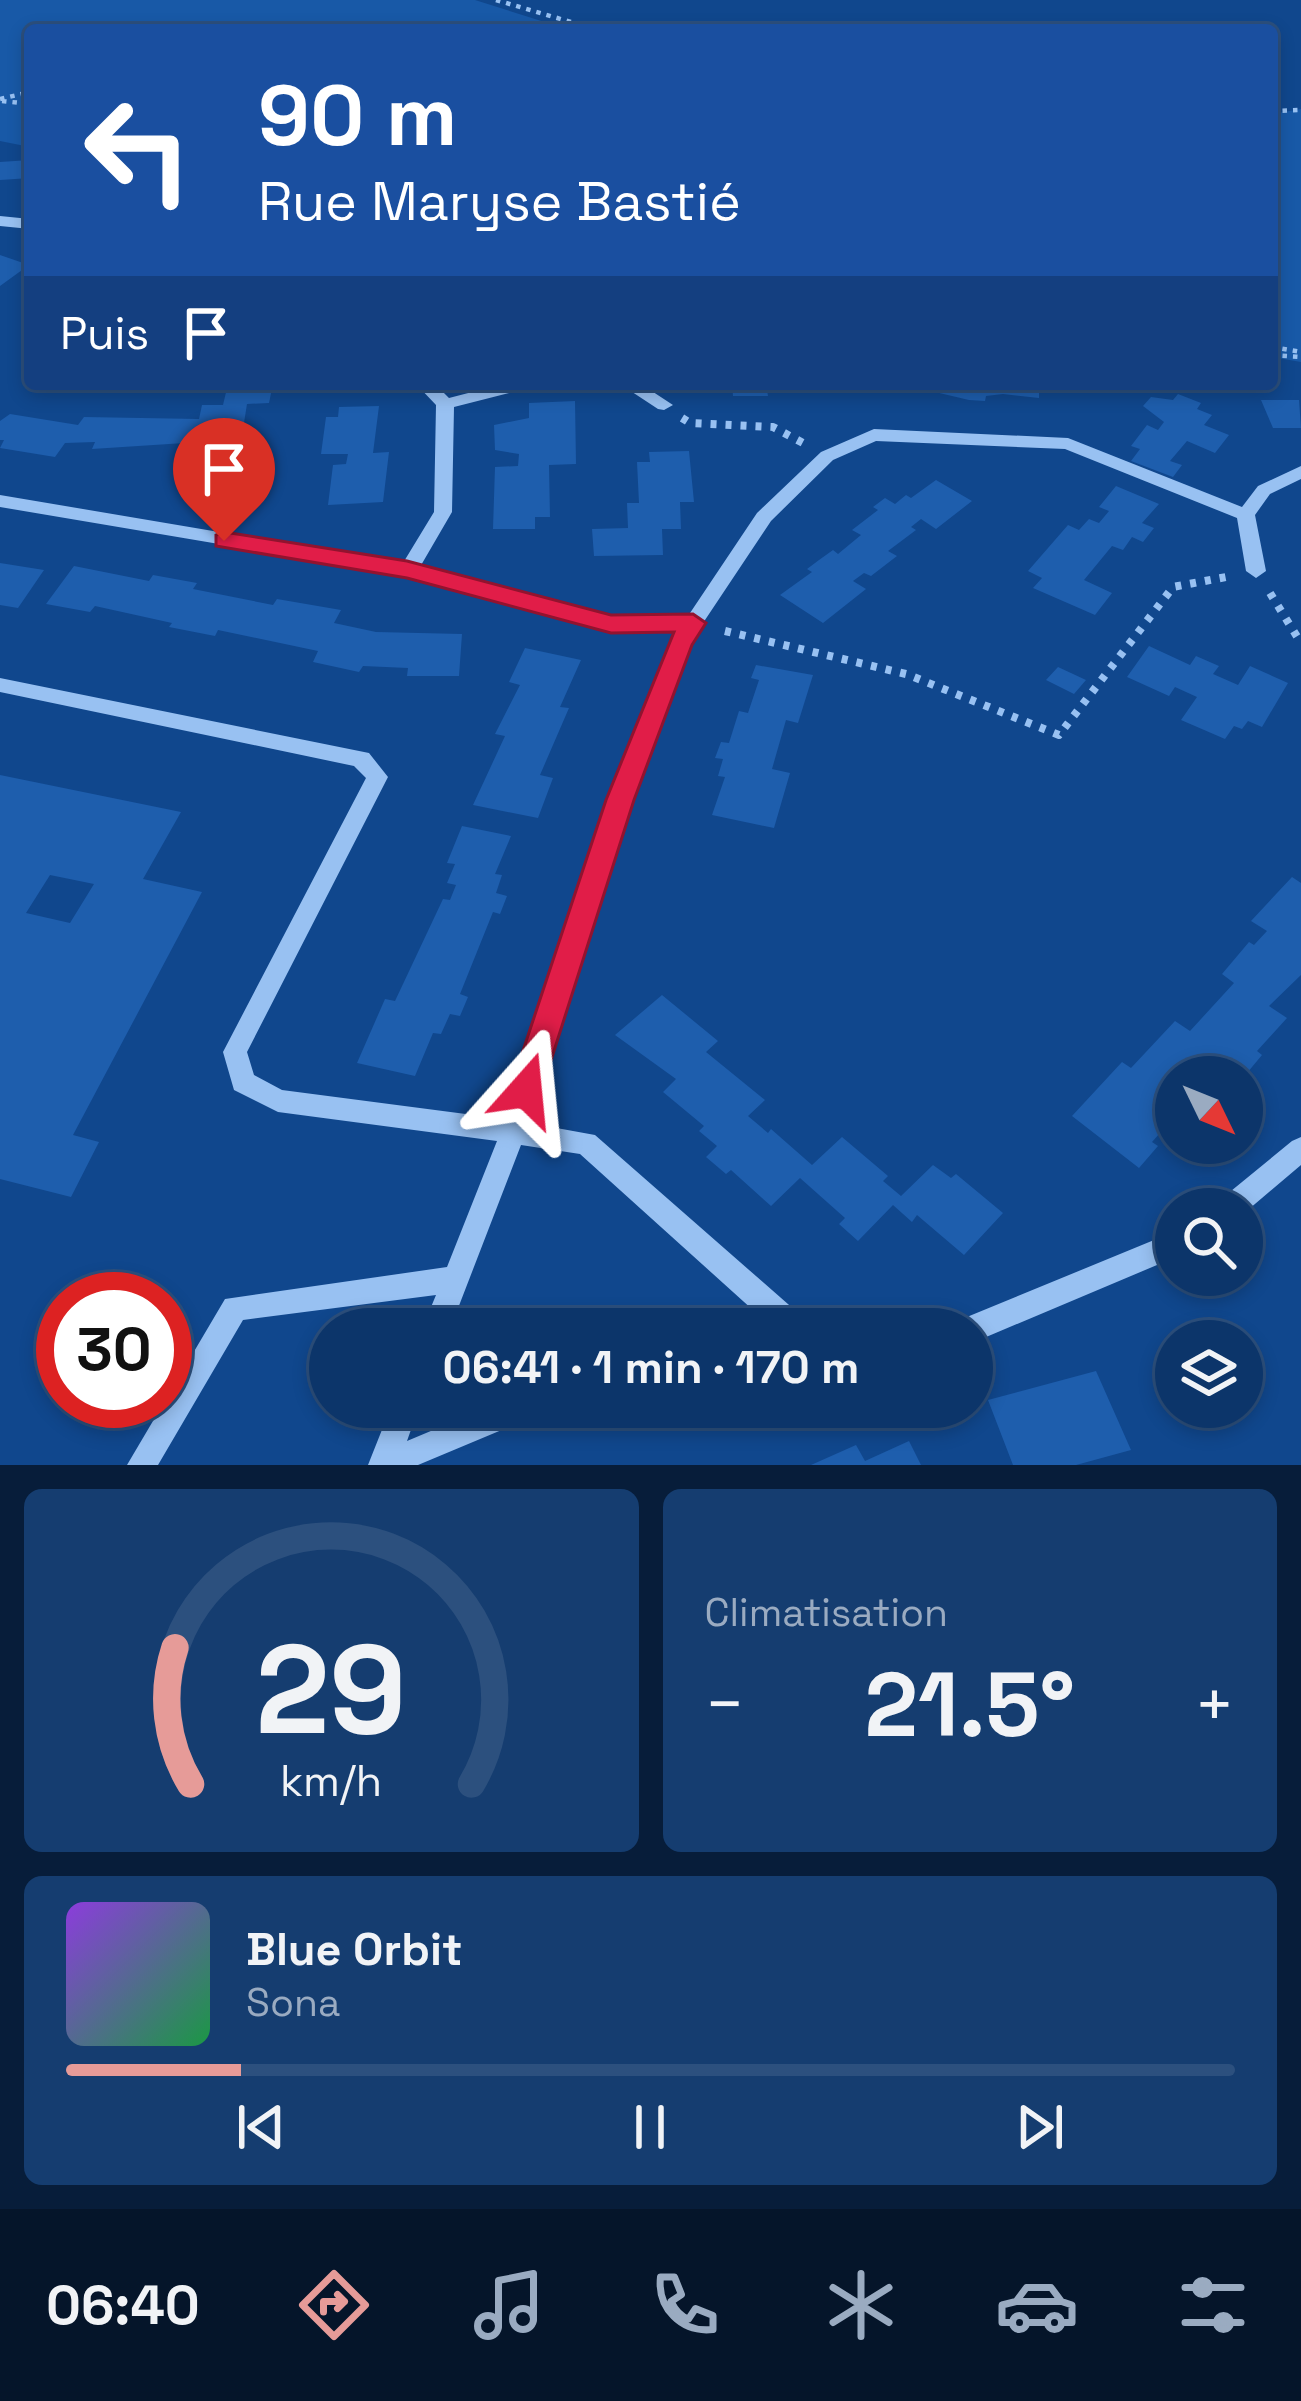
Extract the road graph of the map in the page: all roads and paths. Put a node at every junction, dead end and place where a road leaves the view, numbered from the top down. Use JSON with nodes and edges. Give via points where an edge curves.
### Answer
{"nodes":[{"id":1,"x":496,"y":0,"type":"edge"},
{"id":2,"x":578,"y":24,"type":"edge"},
{"id":3,"x":431,"y":390,"type":"edge"},
{"id":4,"x":500,"y":390,"type":"edge"},
{"id":5,"x":639,"y":390,"type":"edge"},
{"id":6,"x":445,"y":404,"type":"junction"},
{"id":7,"x":664,"y":405,"type":"joint"},
{"id":8,"x":827,"y":456,"type":"junction"},
{"id":9,"x":1301,"y":472,"type":"edge"},
{"id":10,"x":0,"y":501,"type":"edge"},
{"id":11,"x":1246,"y":515,"type":"junction"},
{"id":12,"x":407,"y":570,"type":"junction"},
{"id":13,"x":1256,"y":571,"type":"junction"},
{"id":14,"x":693,"y":623,"type":"junction"},
{"id":15,"x":1301,"y":643,"type":"edge"},
{"id":16,"x":0,"y":685,"type":"edge"},
{"id":17,"x":513,"y":1132,"type":"junction"},
{"id":18,"x":1301,"y":1149,"type":"edge"},
{"id":19,"x":1254,"y":1188,"type":"edge"},
{"id":20,"x":1155,"y":1253,"type":"edge"},
{"id":21,"x":456,"y":1280,"type":"junction"},
{"id":22,"x":445,"y":1308,"type":"edge"},
{"id":23,"x":771,"y":1308,"type":"edge"},
{"id":24,"x":993,"y":1320,"type":"edge"},
{"id":25,"x":397,"y":1428,"type":"edge"},
{"id":26,"x":472,"y":1428,"type":"edge"},
{"id":27,"x":142,"y":1465,"type":"edge"},
{"id":28,"x":383,"y":1465,"type":"edge"}],
"edges":[{"from":1,"to":2,"type":"path"},
{"from":3,"to":6,"type":"street"},
{"from":4,"to":6,"type":"street"},
{"from":5,"to":7,"type":"street"},
{"from":6,"to":12,"type":"street","via":[[443,512]]},
{"from":7,"to":8,"type":"path","via":[[690,423],[773,427]]},
{"from":8,"to":11,"type":"street","via":[[874,435],[1068,444]]},
{"from":8,"to":14,"type":"street","via":[[764,518]]},
{"from":9,"to":11,"type":"street","via":[[1264,490]]},
{"from":10,"to":12,"type":"street"},
{"from":11,"to":13,"type":"street"},
{"from":12,"to":14,"type":"street","via":[[611,624]]},
{"from":13,"to":14,"type":"path","via":[[1173,587],[1059,735],[905,674]]},
{"from":13,"to":15,"type":"path"},
{"from":14,"to":17,"type":"street","via":[[620,800]]},
{"from":16,"to":17,"type":"street","via":[[361,759],[377,777],[235,1052],[243,1082],[278,1101]]},
{"from":17,"to":21,"type":"street"},
{"from":17,"to":23,"type":"street","via":[[586,1143]]},
{"from":18,"to":19,"type":"street"},
{"from":20,"to":24,"type":"street"},
{"from":21,"to":22,"type":"street"},
{"from":21,"to":27,"type":"street","via":[[235,1308]]},
{"from":25,"to":28,"type":"street"},
{"from":26,"to":28,"type":"street"}]}
